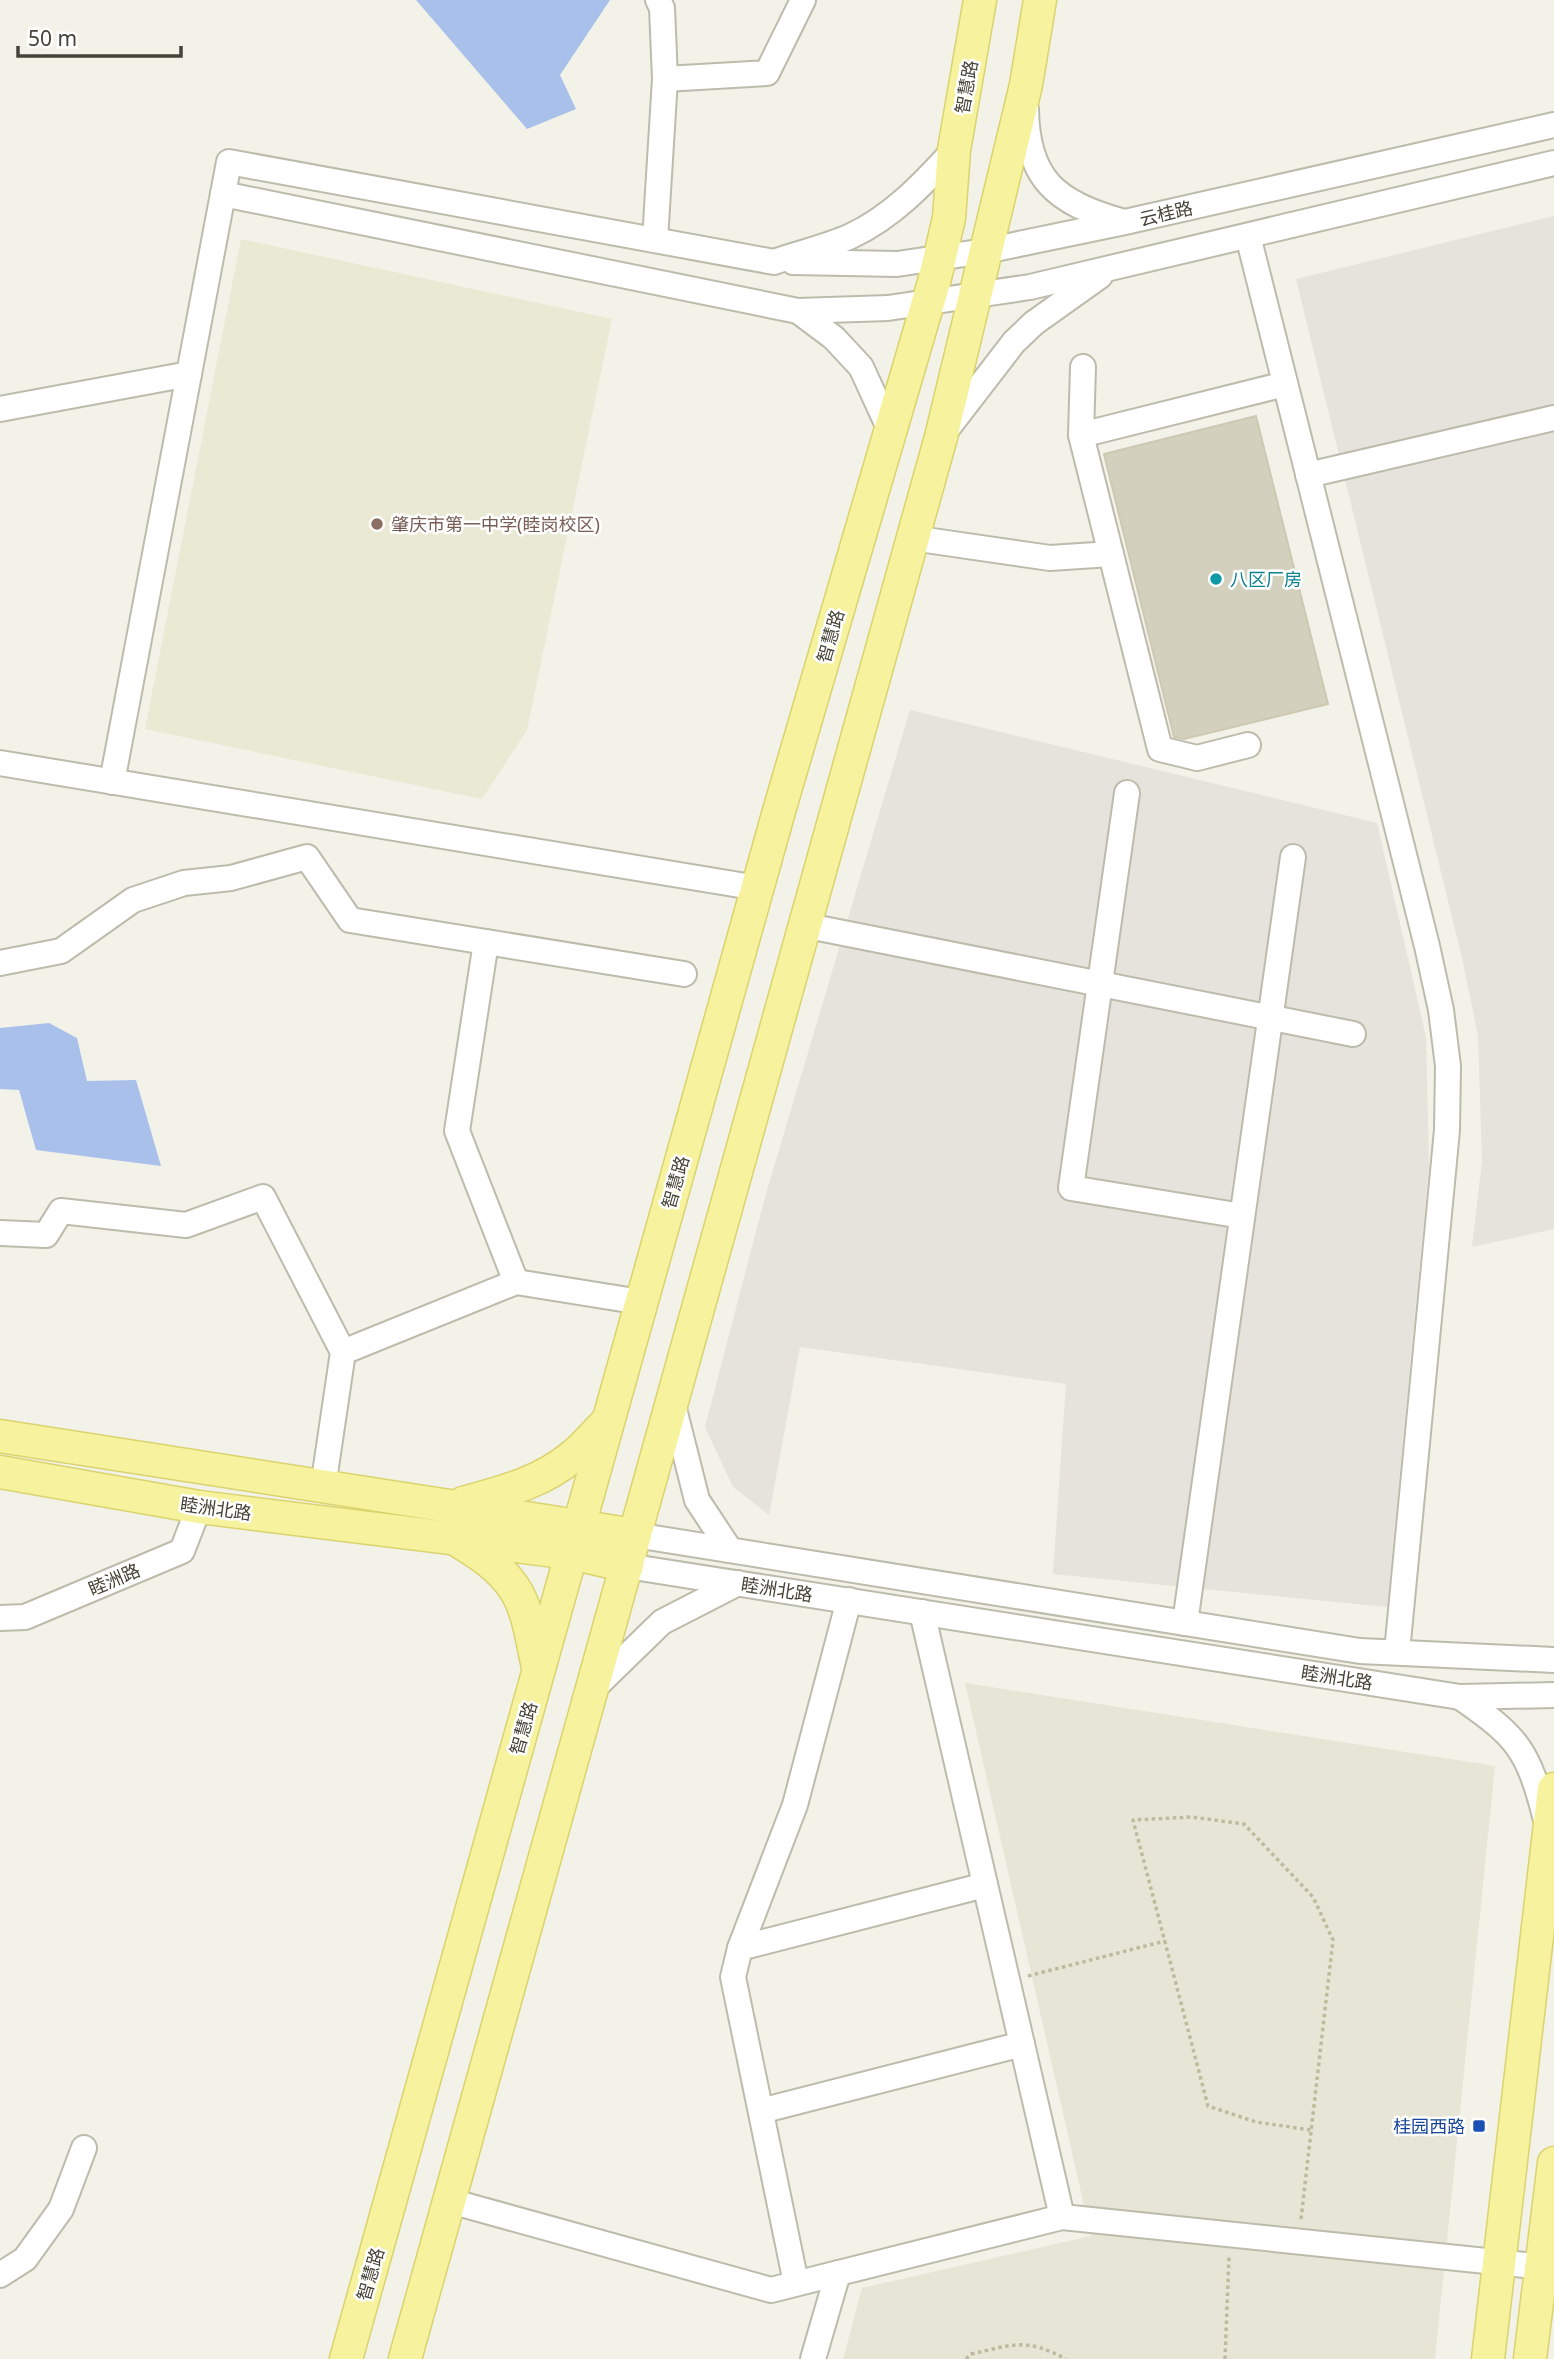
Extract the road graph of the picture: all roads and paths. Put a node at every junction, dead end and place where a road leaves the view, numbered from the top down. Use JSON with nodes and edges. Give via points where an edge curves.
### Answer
{"nodes":[{"id":1,"x":658,"y":0,"type":"edge"},
{"id":2,"x":803,"y":0,"type":"edge"},
{"id":3,"x":980,"y":0,"type":"edge"},
{"id":4,"x":1040,"y":0,"type":"edge"},
{"id":5,"x":665,"y":79,"type":"junction"},
{"id":6,"x":1026,"y":85,"type":"junction"},
{"id":7,"x":1554,"y":125,"type":"edge"},
{"id":8,"x":954,"y":150,"type":"junction"},
{"id":9,"x":1554,"y":163,"type":"edge"},
{"id":10,"x":223,"y":194,"type":"junction"},
{"id":11,"x":1125,"y":222,"type":"junction"},
{"id":12,"x":1248,"y":236,"type":"junction"},
{"id":13,"x":655,"y":240,"type":"junction"},
{"id":14,"x":985,"y":251,"type":"junction"},
{"id":15,"x":939,"y":257,"type":"junction"},
{"id":16,"x":774,"y":262,"type":"junction"},
{"id":17,"x":1110,"y":269,"type":"junction"},
{"id":18,"x":974,"y":296,"type":"junction"},
{"id":19,"x":927,"y":303,"type":"junction"},
{"id":20,"x":798,"y":311,"type":"junction"},
{"id":21,"x":1083,"y":367,"type":"dead end"},
{"id":22,"x":189,"y":374,"type":"junction"},
{"id":23,"x":1285,"y":384,"type":"junction"},
{"id":24,"x":0,"y":409,"type":"edge"},
{"id":25,"x":1554,"y":418,"type":"edge"},
{"id":26,"x":890,"y":430,"type":"junction"},
{"id":27,"x":1082,"y":435,"type":"junction"},
{"id":28,"x":941,"y":437,"type":"junction"},
{"id":29,"x":1308,"y":475,"type":"junction"},
{"id":30,"x":912,"y":538,"type":"junction"},
{"id":31,"x":1111,"y":554,"type":"junction"},
{"id":32,"x":1248,"y":746,"type":"dead end"},
{"id":33,"x":0,"y":763,"type":"edge"},
{"id":34,"x":112,"y":782,"type":"junction"},
{"id":35,"x":1127,"y":793,"type":"dead end"},
{"id":36,"x":779,"y":811,"type":"junction"},
{"id":37,"x":831,"y":825,"type":"junction"},
{"id":38,"x":1293,"y":857,"type":"dead end"},
{"id":39,"x":758,"y":888,"type":"junction"},
{"id":40,"x":803,"y":925,"type":"junction"},
{"id":41,"x":486,"y":942,"type":"junction"},
{"id":42,"x":0,"y":963,"type":"edge"},
{"id":43,"x":684,"y":974,"type":"dead end"},
{"id":44,"x":1100,"y":984,"type":"junction"},
{"id":45,"x":1270,"y":1018,"type":"junction"},
{"id":46,"x":1353,"y":1034,"type":"dead end"},
{"id":47,"x":1242,"y":1216,"type":"junction"},
{"id":48,"x":0,"y":1233,"type":"edge"},
{"id":49,"x":516,"y":1282,"type":"junction"},
{"id":50,"x":641,"y":1302,"type":"junction"},
{"id":51,"x":343,"y":1352,"type":"junction"},
{"id":52,"x":672,"y":1401,"type":"junction"},
{"id":53,"x":608,"y":1422,"type":"junction"},
{"id":54,"x":0,"y":1436,"type":"edge"},
{"id":55,"x":0,"y":1472,"type":"edge"},
{"id":56,"x":323,"y":1487,"type":"junction"},
{"id":57,"x":199,"y":1507,"type":"junction"},
{"id":58,"x":451,"y":1507,"type":"junction"},
{"id":59,"x":635,"y":1535,"type":"junction"},
{"id":60,"x":456,"y":1539,"type":"junction"},
{"id":61,"x":575,"y":1540,"type":"junction"},
{"id":62,"x":730,"y":1550,"type":"junction"},
{"id":63,"x":627,"y":1566,"type":"junction"},
{"id":64,"x":738,"y":1583,"type":"junction"},
{"id":65,"x":849,"y":1600,"type":"junction"},
{"id":66,"x":922,"y":1612,"type":"junction"},
{"id":67,"x":0,"y":1618,"type":"edge"},
{"id":68,"x":1185,"y":1623,"type":"junction"},
{"id":69,"x":1397,"y":1652,"type":"junction"},
{"id":70,"x":1554,"y":1660,"type":"edge"},
{"id":71,"x":538,"y":1672,"type":"junction"},
{"id":72,"x":592,"y":1690,"type":"junction"},
{"id":73,"x":1554,"y":1695,"type":"edge"},
{"id":74,"x":1460,"y":1697,"type":"junction"},
{"id":75,"x":1554,"y":1789,"type":"edge"},
{"id":76,"x":1549,"y":1832,"type":"junction"},
{"id":77,"x":985,"y":1885,"type":"junction"},
{"id":78,"x":1165,"y":1941,"type":"junction"},
{"id":79,"x":740,"y":1948,"type":"junction"},
{"id":80,"x":1008,"y":1981,"type":"junction"},
{"id":81,"x":1022,"y":2044,"type":"junction"},
{"id":82,"x":761,"y":2111,"type":"junction"},
{"id":83,"x":1311,"y":2130,"type":"junction"},
{"id":84,"x":84,"y":2148,"type":"dead end"},
{"id":85,"x":1554,"y":2163,"type":"edge"},
{"id":86,"x":450,"y":2201,"type":"junction"},
{"id":87,"x":1062,"y":2217,"type":"junction"},
{"id":88,"x":1230,"y":2234,"type":"junction"},
{"id":89,"x":1298,"y":2242,"type":"junction"},
{"id":90,"x":1499,"y":2263,"type":"junction"},
{"id":91,"x":1548,"y":2268,"type":"edge"},
{"id":92,"x":838,"y":2273,"type":"junction"},
{"id":93,"x":0,"y":2275,"type":"edge"},
{"id":94,"x":796,"y":2283,"type":"junction"},
{"id":95,"x":346,"y":2359,"type":"edge"},
{"id":96,"x":405,"y":2359,"type":"edge"},
{"id":97,"x":813,"y":2359,"type":"edge"},
{"id":98,"x":966,"y":2359,"type":"edge"},
{"id":99,"x":1066,"y":2359,"type":"edge"},
{"id":100,"x":1225,"y":2359,"type":"edge"},
{"id":101,"x":1488,"y":2359,"type":"edge"},
{"id":102,"x":1530,"y":2359,"type":"edge"}],
"edges":[{"from":1,"to":5,"type":"street"},
{"from":2,"to":5,"type":"street","via":[[767,74]]},
{"from":3,"to":8,"type":"main road","name":"智慧路"},
{"from":4,"to":6,"type":"main road"},
{"from":5,"to":13,"type":"street"},
{"from":6,"to":11,"type":"street","via":[[1027,138],[1034,162],[1047,182],[1086,212]]},
{"from":6,"to":14,"type":"main road"},
{"from":7,"to":11,"type":"street","name":"云桂路"},
{"from":8,"to":15,"type":"main road","name":"智慧路"},
{"from":8,"to":16,"type":"street","via":[[892,210],[851,236]]},
{"from":9,"to":12,"type":"street"},
{"from":10,"to":13,"type":"street","name":"云桂路","via":[[229,162]]},
{"from":10,"to":20,"type":"street"},
{"from":10,"to":22,"type":"street"},
{"from":11,"to":14,"type":"street","name":"云桂路"},
{"from":12,"to":17,"type":"street"},
{"from":12,"to":23,"type":"street"},
{"from":13,"to":16,"type":"street","name":"云桂路"},
{"from":14,"to":15,"type":"street","name":"云桂路"},
{"from":14,"to":18,"type":"main road"},
{"from":15,"to":16,"type":"street","name":"云桂路","via":[[897,264]]},
{"from":15,"to":19,"type":"main road","name":"智慧路"},
{"from":17,"to":18,"type":"street"},
{"from":17,"to":28,"type":"street","via":[[1014,342]]},
{"from":18,"to":19,"type":"street"},
{"from":18,"to":28,"type":"main road"},
{"from":19,"to":20,"type":"street"},
{"from":19,"to":26,"type":"main road","name":"智慧路"},
{"from":20,"to":26,"type":"street","via":[[834,338],[861,367]]},
{"from":21,"to":27,"type":"street"},
{"from":22,"to":24,"type":"street"},
{"from":22,"to":34,"type":"street"},
{"from":23,"to":27,"type":"street"},
{"from":23,"to":29,"type":"street"},
{"from":25,"to":29,"type":"street"},
{"from":26,"to":36,"type":"main road","name":"智慧路"},
{"from":27,"to":31,"type":"street"},
{"from":28,"to":30,"type":"main road"},
{"from":29,"to":69,"type":"street","via":[[1427,946],[1448,1066],[1447,1130]]},
{"from":30,"to":31,"type":"street","via":[[1050,558]]},
{"from":30,"to":37,"type":"main road"},
{"from":31,"to":32,"type":"street","via":[[1160,749],[1197,758]]},
{"from":33,"to":34,"type":"street"},
{"from":34,"to":39,"type":"street"},
{"from":35,"to":44,"type":"street"},
{"from":36,"to":37,"type":"main road","via":[[790,825],[812,831]]},
{"from":36,"to":39,"type":"main road","name":"智慧路"},
{"from":37,"to":40,"type":"main road"},
{"from":38,"to":45,"type":"street"},
{"from":39,"to":50,"type":"main road","name":"智慧路"},
{"from":40,"to":44,"type":"street"},
{"from":40,"to":52,"type":"main road"},
{"from":41,"to":42,"type":"street","via":[[350,920],[306,857],[231,878],[184,883],[133,900],[61,951]]},
{"from":41,"to":43,"type":"street"},
{"from":41,"to":49,"type":"street","via":[[457,1132]]},
{"from":44,"to":45,"type":"street"},
{"from":44,"to":47,"type":"street","via":[[1071,1188]]},
{"from":45,"to":46,"type":"street"},
{"from":45,"to":47,"type":"street"},
{"from":47,"to":68,"type":"street"},
{"from":48,"to":51,"type":"street","via":[[46,1235],[61,1211],[186,1225],[263,1197]]},
{"from":49,"to":50,"type":"street"},
{"from":49,"to":51,"type":"street"},
{"from":50,"to":53,"type":"main road","name":"智慧路"},
{"from":51,"to":56,"type":"street"},
{"from":52,"to":59,"type":"main road"},
{"from":52,"to":62,"type":"street","via":[[697,1500]]},
{"from":53,"to":58,"type":"main road","via":[[574,1456],[544,1476]]},
{"from":53,"to":61,"type":"main road","name":"智慧路"},
{"from":54,"to":56,"type":"main road","name":"睦洲北路"},
{"from":55,"to":57,"type":"main road","name":"睦洲北路"},
{"from":56,"to":58,"type":"main road","name":"睦洲北路"},
{"from":57,"to":60,"type":"main road","name":"睦洲北路"},
{"from":57,"to":67,"type":"street","name":"睦洲路","via":[[182,1551],[25,1617]]},
{"from":58,"to":61,"type":"main road","name":"睦洲北路"},
{"from":59,"to":61,"type":"main road","name":"睦洲北路"},
{"from":59,"to":62,"type":"street","name":"睦洲北路"},
{"from":59,"to":63,"type":"main road"},
{"from":60,"to":61,"type":"main road","name":"睦洲北路"},
{"from":60,"to":71,"type":"main road","via":[[489,1561],[515,1588]]},
{"from":61,"to":63,"type":"main road","name":"睦洲北路"},
{"from":61,"to":71,"type":"main road","name":"智慧路"},
{"from":62,"to":68,"type":"street","name":"睦洲北路"},
{"from":63,"to":64,"type":"street","name":"睦洲北路"},
{"from":63,"to":72,"type":"main road"},
{"from":64,"to":65,"type":"street","name":"睦洲北路"},
{"from":64,"to":72,"type":"street","via":[[662,1622]]},
{"from":65,"to":66,"type":"street","name":"睦洲北路"},
{"from":65,"to":79,"type":"street","via":[[795,1805]]},
{"from":66,"to":74,"type":"street","name":"睦洲北路"},
{"from":66,"to":77,"type":"street"},
{"from":68,"to":69,"type":"street","name":"睦洲北路","via":[[1360,1651]]},
{"from":69,"to":70,"type":"street","name":"睦洲北路"},
{"from":71,"to":95,"type":"main road","name":"智慧路"},
{"from":72,"to":86,"type":"main road"},
{"from":73,"to":74,"type":"street","name":"睦洲北路"},
{"from":74,"to":76,"type":"street","via":[[1513,1738],[1525,1755]]},
{"from":75,"to":76,"type":"main road"},
{"from":76,"to":90,"type":"main road"},
{"from":77,"to":79,"type":"street"},
{"from":77,"to":80,"type":"street"},
{"from":78,"to":80,"type":"path"},
{"from":78,"to":83,"type":"path","via":[[1208,2106],[1256,2122]]},
{"from":78,"to":83,"type":"path","via":[[1133,1820],[1192,1816],[1244,1824],[1313,1897],[1334,1940]]},
{"from":79,"to":82,"type":"street","via":[[733,1977]]},
{"from":80,"to":81,"type":"street"},
{"from":81,"to":82,"type":"street"},
{"from":81,"to":87,"type":"street"},
{"from":82,"to":94,"type":"street"},
{"from":83,"to":89,"type":"path"},
{"from":84,"to":93,"type":"street","via":[[61,2209],[25,2259]]},
{"from":85,"to":91,"type":"main road"},
{"from":86,"to":94,"type":"street","via":[[771,2290]]},
{"from":86,"to":96,"type":"main road"},
{"from":87,"to":88,"type":"street"},
{"from":87,"to":92,"type":"street"},
{"from":88,"to":89,"type":"street"},
{"from":88,"to":100,"type":"path"},
{"from":89,"to":90,"type":"street"},
{"from":90,"to":91,"type":"street"},
{"from":90,"to":101,"type":"main road"},
{"from":91,"to":102,"type":"main road"},
{"from":92,"to":94,"type":"street"},
{"from":92,"to":97,"type":"street"},
{"from":98,"to":99,"type":"path","via":[[971,2354],[1021,2344],[1044,2347]]}]}
